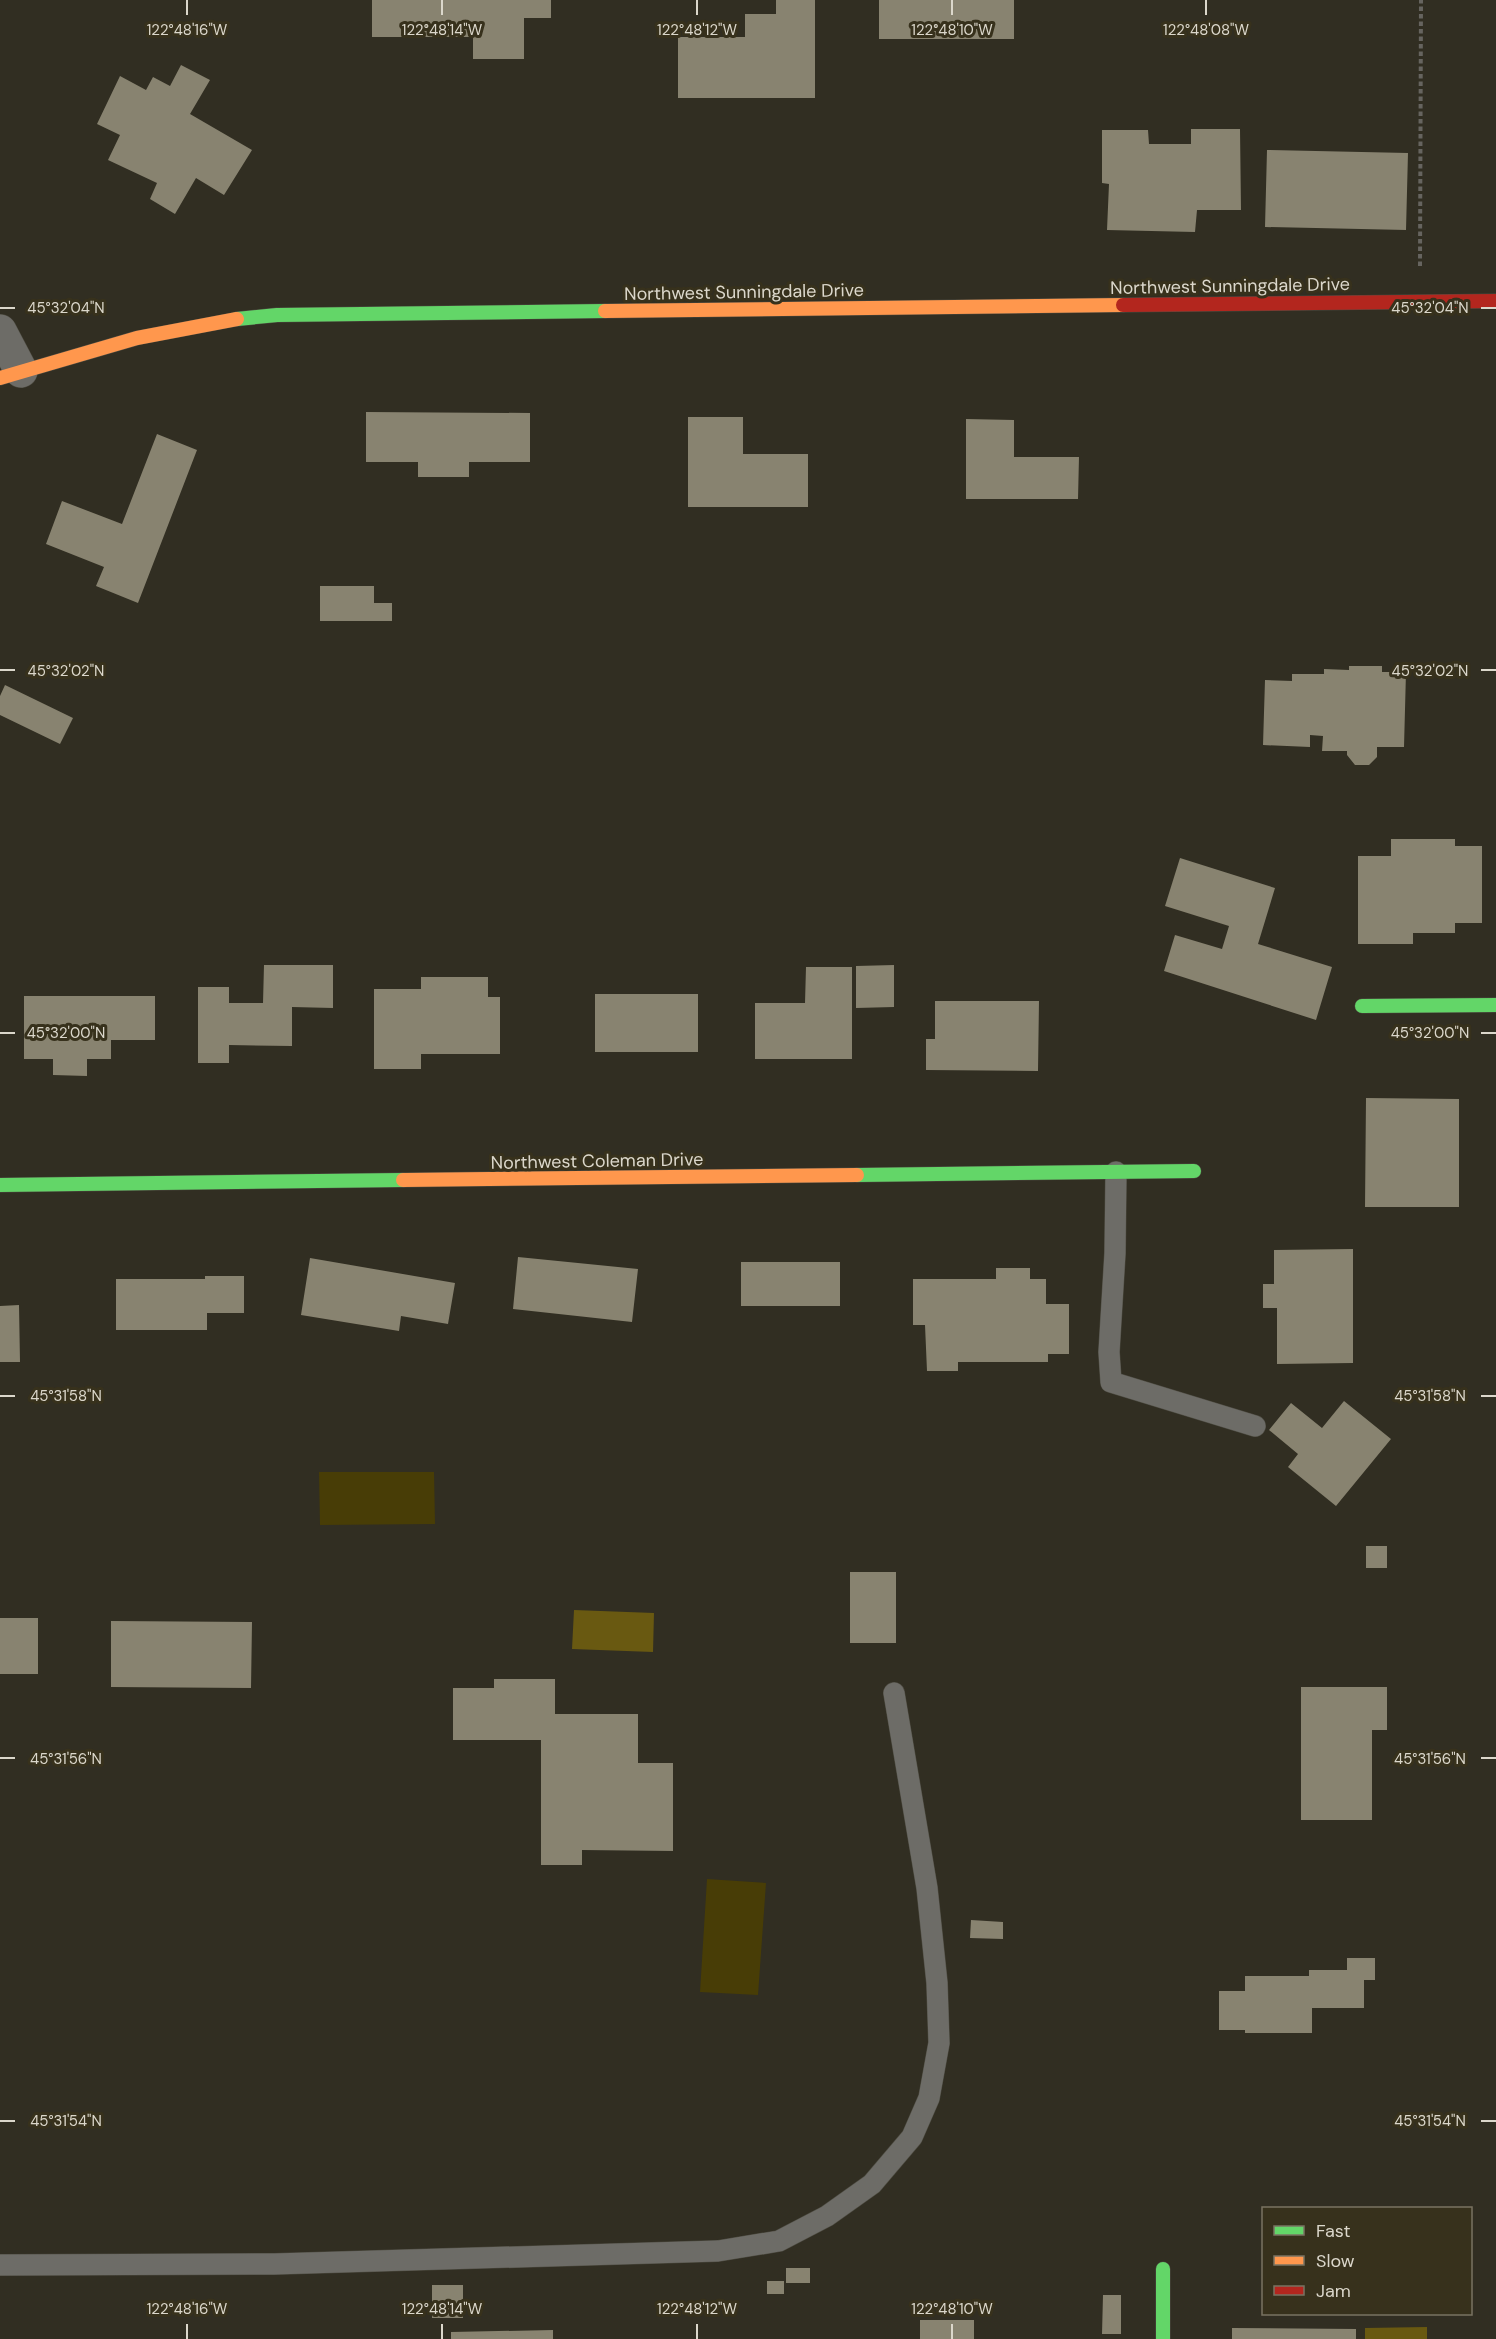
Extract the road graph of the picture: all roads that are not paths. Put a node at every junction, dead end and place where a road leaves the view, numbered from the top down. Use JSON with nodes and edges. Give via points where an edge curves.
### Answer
{"nodes":[{"id":1,"x":1496,"y":302,"type":"edge"},
{"id":2,"x":0,"y":331,"type":"edge"},
{"id":3,"x":10,"y":375,"type":"edge"},
{"id":4,"x":1496,"y":1005,"type":"edge"},
{"id":5,"x":1362,"y":1006,"type":"dead end"},
{"id":6,"x":1194,"y":1171,"type":"dead end"},
{"id":7,"x":1116,"y":1172,"type":"junction"},
{"id":8,"x":0,"y":1185,"type":"edge"},
{"id":9,"x":1255,"y":1426,"type":"dead end"},
{"id":10,"x":894,"y":1693,"type":"dead end"},
{"id":11,"x":0,"y":2265,"type":"edge"},
{"id":12,"x":1162,"y":2269,"type":"dead end"},
{"id":13,"x":1163,"y":2339,"type":"edge"}],
"edges":[{"from":1,"to":3,"type":"street","name":"Northwest Sunningdale Drive","via":[[236,317],[148,334]]},
{"from":2,"to":3,"type":"street"},
{"from":4,"to":5,"type":"street"},
{"from":6,"to":7,"type":"street","name":"Northwest Coleman Drive"},
{"from":7,"to":8,"type":"street","name":"Northwest Coleman Drive"},
{"from":7,"to":9,"type":"lane","via":[[1111,1382]]},
{"from":10,"to":11,"type":"lane","via":[[927,1888],[939,2043],[929,2098],[912,2137],[872,2184],[827,2216],[779,2241],[718,2251],[274,2264]]},
{"from":12,"to":13,"type":"street"}]}
